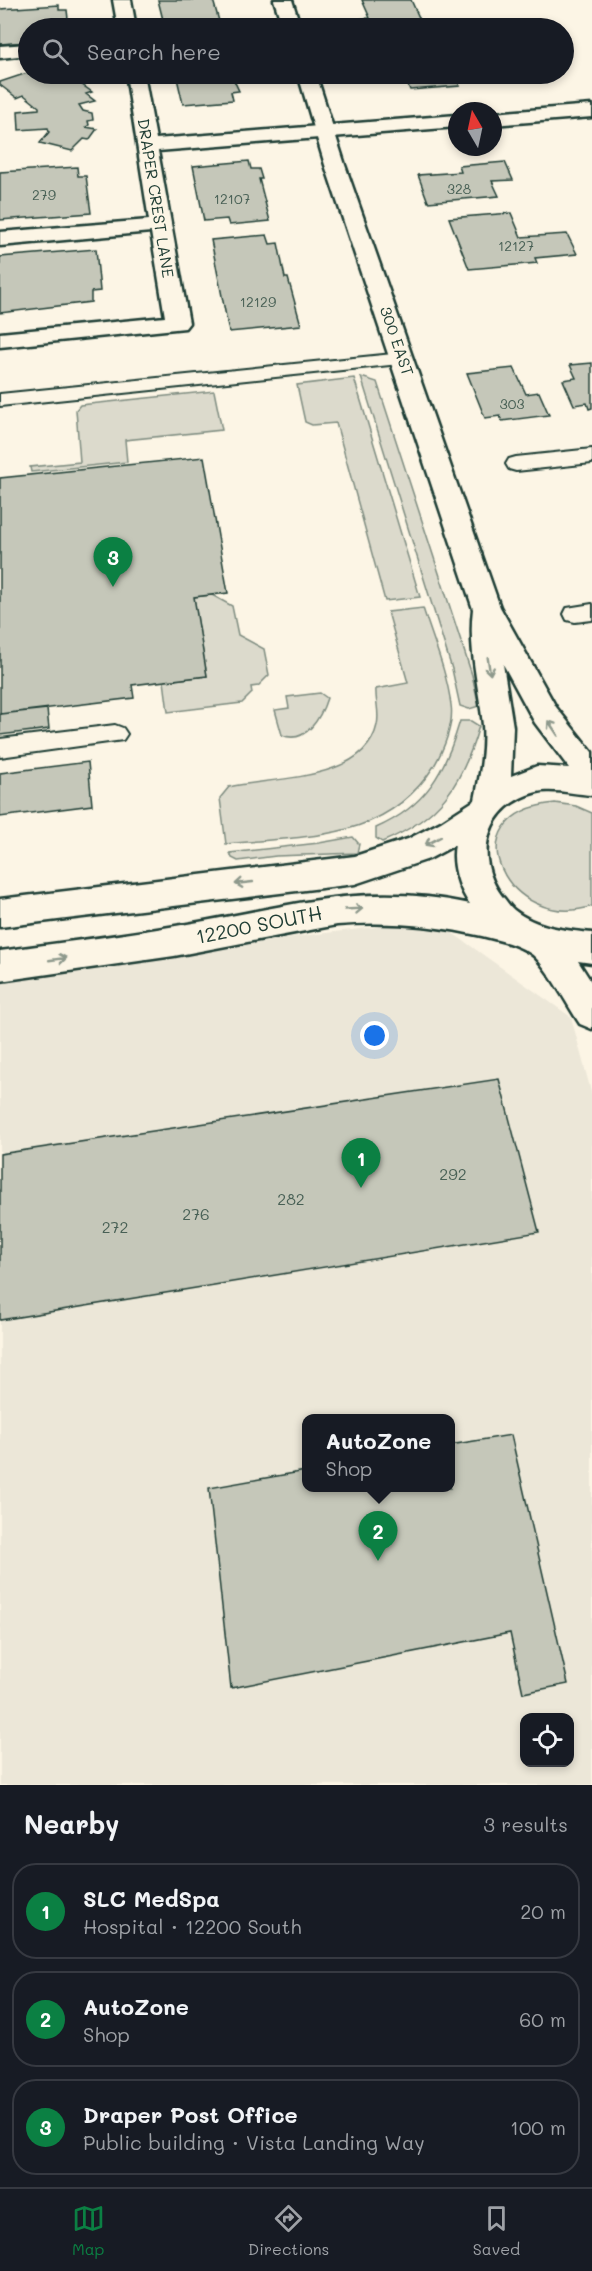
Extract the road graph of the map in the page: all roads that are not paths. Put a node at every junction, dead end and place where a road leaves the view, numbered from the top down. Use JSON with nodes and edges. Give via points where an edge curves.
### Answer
{"nodes":[{"id":1,"x":122,"y":0,"type":"edge"},
{"id":2,"x":283,"y":0,"type":"edge"},
{"id":3,"x":125,"y":18,"type":"edge"},
{"id":4,"x":289,"y":18,"type":"edge"},
{"id":5,"x":18,"y":51,"type":"edge"},
{"id":6,"x":0,"y":52,"type":"edge"},
{"id":7,"x":137,"y":84,"type":"edge"},
{"id":8,"x":310,"y":84,"type":"edge"},
{"id":9,"x":592,"y":111,"type":"edge"},
{"id":10,"x":502,"y":118,"type":"edge"},
{"id":11,"x":448,"y":123,"type":"edge"},
{"id":12,"x":326,"y":132,"type":"junction"},
{"id":13,"x":148,"y":146,"type":"junction"},
{"id":14,"x":161,"y":225,"type":"junction"},
{"id":15,"x":0,"y":239,"type":"edge"},
{"id":16,"x":0,"y":340,"type":"edge"},
{"id":17,"x":403,"y":359,"type":"junction"},
{"id":18,"x":0,"y":400,"type":"edge"},
{"id":19,"x":592,"y":456,"type":"edge"},
{"id":20,"x":516,"y":464,"type":"dead end"},
{"id":21,"x":486,"y":608,"type":"junction"},
{"id":22,"x":115,"y":734,"type":"dead end"},
{"id":23,"x":0,"y":748,"type":"edge"},
{"id":24,"x":592,"y":772,"type":"edge"},
{"id":25,"x":592,"y":782,"type":"edge"},
{"id":26,"x":486,"y":805,"type":"junction"},
{"id":27,"x":0,"y":913,"type":"edge"},
{"id":28,"x":530,"y":936,"type":"junction"},
{"id":29,"x":592,"y":948,"type":"edge"},
{"id":30,"x":0,"y":966,"type":"edge"},
{"id":31,"x":592,"y":1014,"type":"edge"}],
"edges":[{"from":1,"to":3,"type":"street"},
{"from":2,"to":4,"type":"street"},
{"from":5,"to":6,"type":"street"},
{"from":7,"to":13,"type":"street","name":"DRAPER CREST LANE"},
{"from":8,"to":12,"type":"street","name":"300 EAST"},
{"from":9,"to":10,"type":"street"},
{"from":11,"to":12,"type":"street"},
{"from":12,"to":13,"type":"street"},
{"from":12,"to":17,"type":"street","name":"300 EAST"},
{"from":13,"to":14,"type":"street","name":"DRAPER CREST LANE"},
{"from":14,"to":15,"type":"street"},
{"from":14,"to":16,"type":"street","name":"DRAPER CREST LANE","via":[[177,323]]},
{"from":17,"to":18,"type":"lane"},
{"from":17,"to":21,"type":"street","name":"300 EAST"},
{"from":19,"to":20,"type":"lane"},
{"from":24,"to":21,"type":"street","name":"300 EAST","one_way":true,"via":[[549,722]]},
{"from":21,"to":26,"type":"street","name":"300 EAST","one_way":true,"via":[[486,646],[498,727],[497,766]]},
{"from":22,"to":23,"type":"lane"},
{"from":25,"to":26,"type":"street","name":"12200 SOUTH","via":[[550,777],[527,781],[507,789]]},
{"from":26,"to":27,"type":"street","name":"12200 SOUTH","one_way":true,"via":[[452,831],[418,849],[355,870]]},
{"from":26,"to":28,"type":"street","name":"300 EAST","via":[[472,828],[467,850],[470,872],[480,894],[496,914]]},
{"from":28,"to":29,"type":"street","name":"12200 SOUTH","via":[[571,949]]},
{"from":30,"to":28,"type":"street","name":"12200 SOUTH","one_way":true,"via":[[140,947],[348,909],[440,912],[479,919]]},
{"from":28,"to":31,"type":"street","via":[[567,974]]}]}
